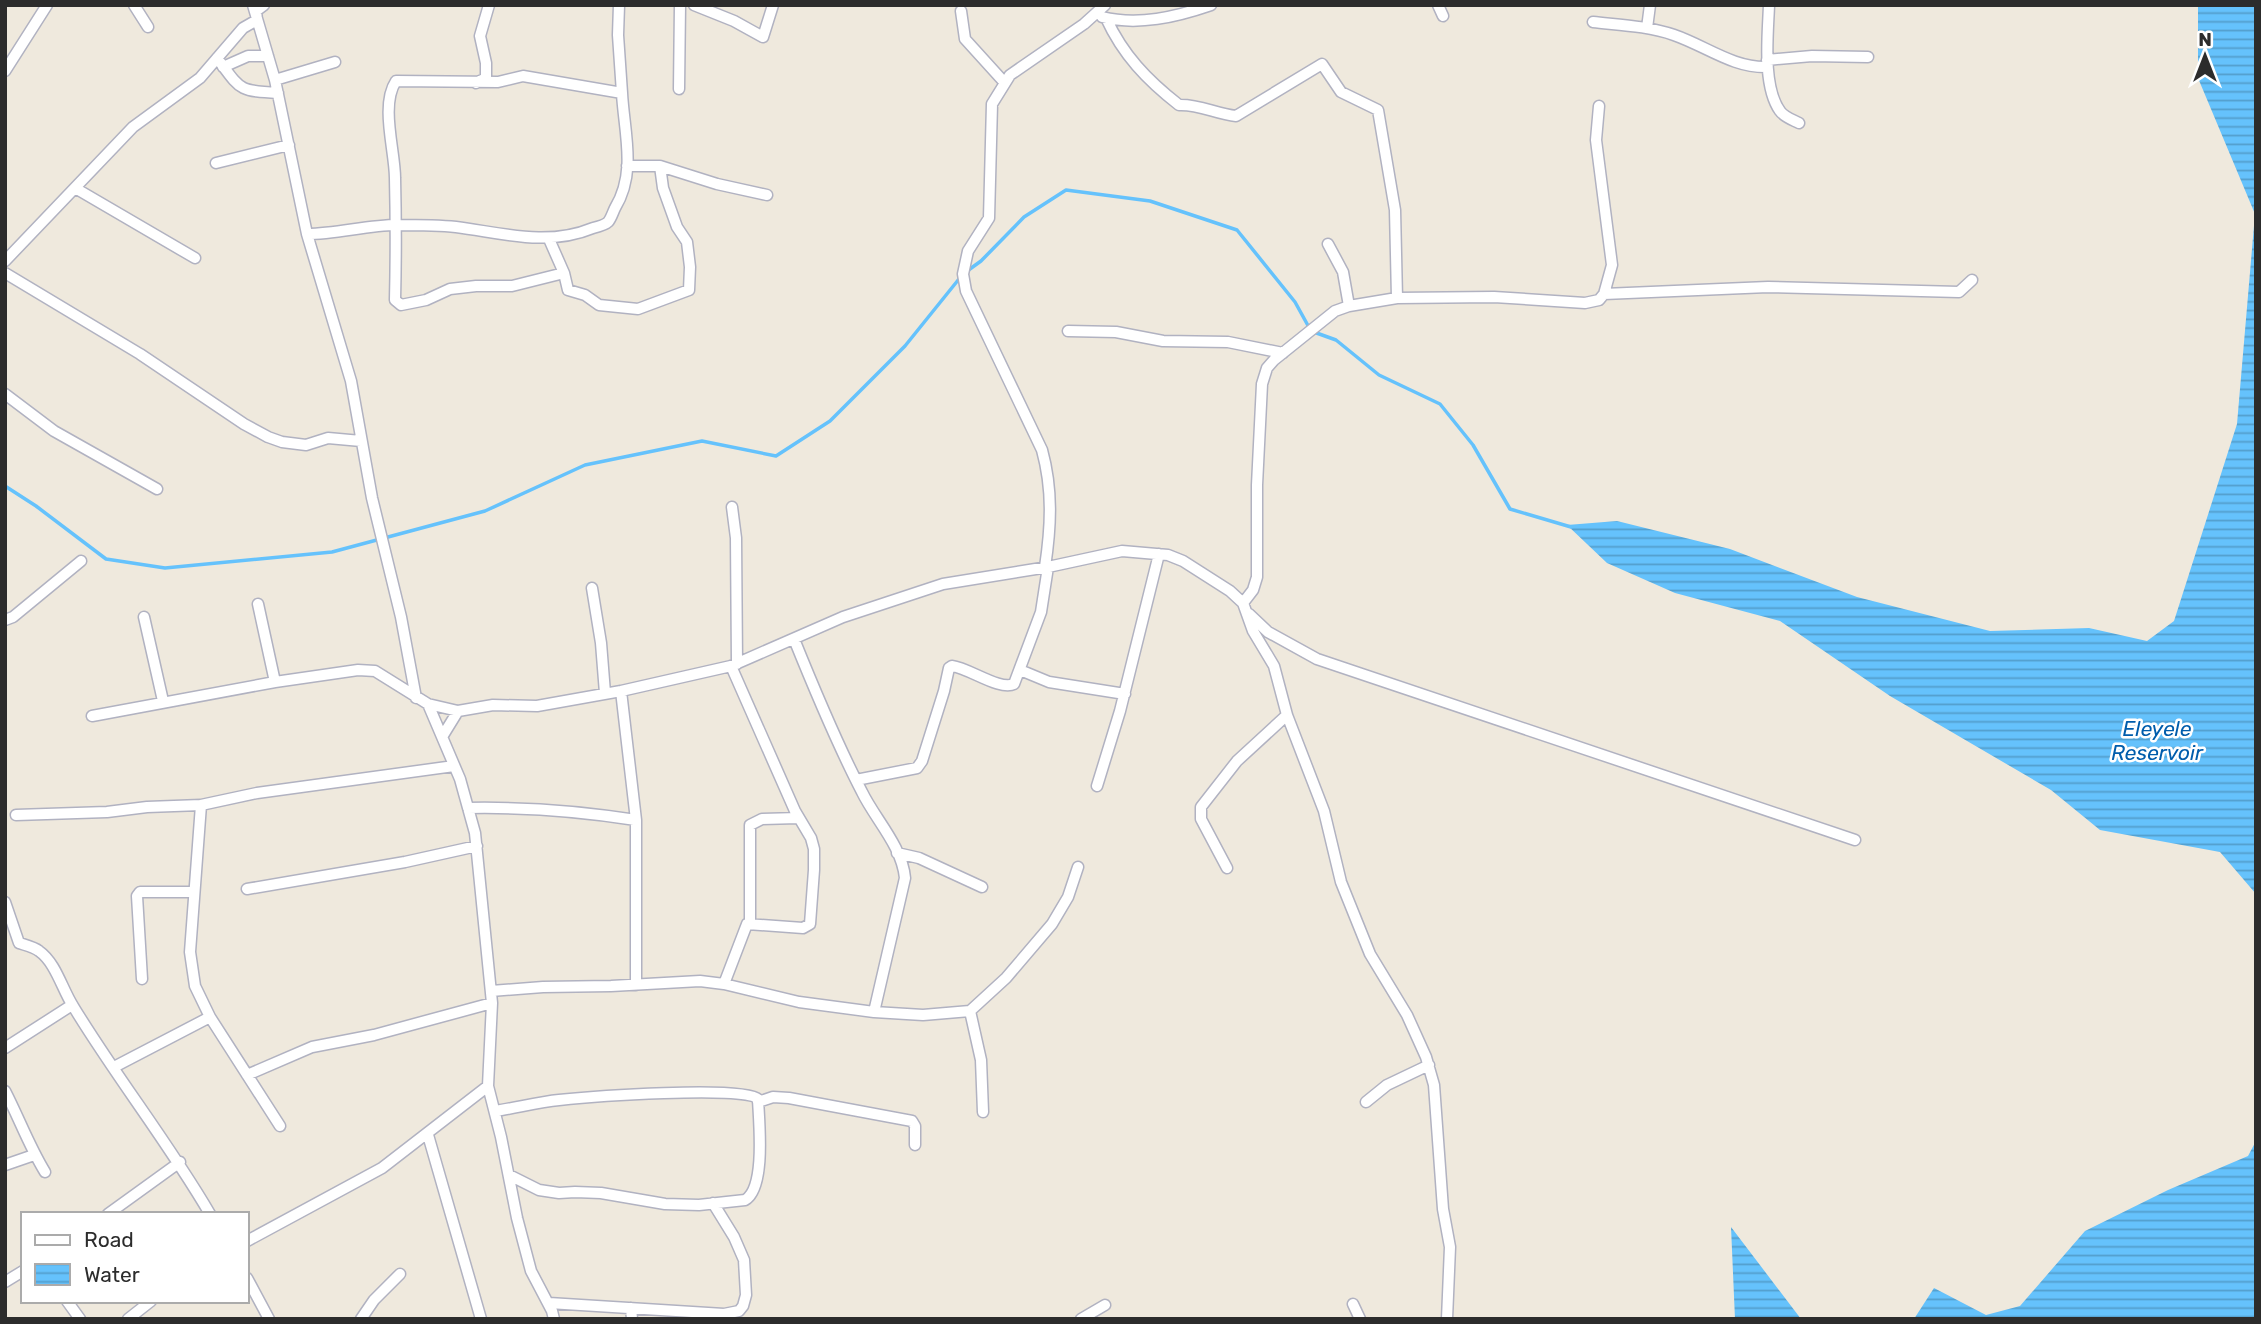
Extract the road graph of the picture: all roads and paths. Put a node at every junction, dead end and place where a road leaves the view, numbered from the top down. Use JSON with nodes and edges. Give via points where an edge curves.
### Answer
{"nodes":[{"id":1,"x":134,"y":5,"type":"edge"},
{"id":2,"x":253,"y":5,"type":"edge"},
{"id":3,"x":264,"y":5,"type":"edge"},
{"id":4,"x":489,"y":5,"type":"edge"},
{"id":5,"x":619,"y":5,"type":"edge"},
{"id":6,"x":680,"y":5,"type":"edge"},
{"id":7,"x":694,"y":5,"type":"edge"},
{"id":8,"x":773,"y":5,"type":"edge"},
{"id":9,"x":1105,"y":5,"type":"edge"},
{"id":10,"x":1211,"y":5,"type":"edge"},
{"id":11,"x":1650,"y":5,"type":"edge"},
{"id":12,"x":1769,"y":5,"type":"edge"},
{"id":13,"x":45,"y":6,"type":"edge"},
{"id":14,"x":961,"y":11,"type":"dead end"},
{"id":15,"x":1094,"y":15,"type":"junction"},
{"id":16,"x":1106,"y":18,"type":"junction"},
{"id":17,"x":257,"y":20,"type":"junction"},
{"id":18,"x":1593,"y":22,"type":"dead end"},
{"id":19,"x":148,"y":27,"type":"dead end"},
{"id":20,"x":1647,"y":28,"type":"junction"},
{"id":21,"x":268,"y":56,"type":"junction"},
{"id":22,"x":1868,"y":57,"type":"dead end"},
{"id":23,"x":220,"y":62,"type":"junction"},
{"id":24,"x":335,"y":62,"type":"dead end"},
{"id":25,"x":1767,"y":64,"type":"junction"},
{"id":26,"x":5,"y":71,"type":"edge"},
{"id":27,"x":275,"y":80,"type":"junction"},
{"id":28,"x":1004,"y":82,"type":"junction"},
{"id":29,"x":476,"y":83,"type":"junction"},
{"id":30,"x":679,"y":89,"type":"dead end"},
{"id":31,"x":278,"y":93,"type":"junction"},
{"id":32,"x":622,"y":93,"type":"junction"},
{"id":33,"x":1599,"y":106,"type":"dead end"},
{"id":34,"x":1799,"y":123,"type":"dead end"},
{"id":35,"x":289,"y":145,"type":"junction"},
{"id":36,"x":216,"y":163,"type":"dead end"},
{"id":37,"x":627,"y":166,"type":"junction"},
{"id":38,"x":660,"y":166,"type":"junction"},
{"id":39,"x":75,"y":188,"type":"junction"},
{"id":40,"x":767,"y":195,"type":"dead end"},
{"id":41,"x":394,"y":225,"type":"junction"},
{"id":42,"x":307,"y":234,"type":"junction"},
{"id":43,"x":549,"y":239,"type":"junction"},
{"id":44,"x":1328,"y":244,"type":"dead end"},
{"id":45,"x":195,"y":258,"type":"dead end"},
{"id":46,"x":5,"y":261,"type":"edge"},
{"id":47,"x":5,"y":273,"type":"edge"},
{"id":48,"x":564,"y":273,"type":"junction"},
{"id":49,"x":1972,"y":280,"type":"dead end"},
{"id":50,"x":1604,"y":294,"type":"junction"},
{"id":51,"x":1397,"y":298,"type":"junction"},
{"id":52,"x":1349,"y":306,"type":"junction"},
{"id":53,"x":1068,"y":331,"type":"dead end"},
{"id":54,"x":1283,"y":353,"type":"junction"},
{"id":55,"x":5,"y":394,"type":"edge"},
{"id":56,"x":361,"y":440,"type":"junction"},
{"id":57,"x":157,"y":489,"type":"dead end"},
{"id":58,"x":732,"y":507,"type":"dead end"},
{"id":59,"x":1159,"y":554,"type":"junction"},
{"id":60,"x":81,"y":561,"type":"dead end"},
{"id":61,"x":1046,"y":567,"type":"junction"},
{"id":62,"x":592,"y":588,"type":"dead end"},
{"id":63,"x":258,"y":604,"type":"dead end"},
{"id":64,"x":1245,"y":607,"type":"junction"},
{"id":65,"x":144,"y":617,"type":"dead end"},
{"id":66,"x":5,"y":620,"type":"edge"},
{"id":67,"x":794,"y":639,"type":"junction"},
{"id":68,"x":734,"y":665,"type":"junction"},
{"id":69,"x":1020,"y":670,"type":"junction"},
{"id":70,"x":275,"y":682,"type":"junction"},
{"id":71,"x":621,"y":691,"type":"junction"},
{"id":72,"x":605,"y":693,"type":"junction"},
{"id":73,"x":1125,"y":694,"type":"junction"},
{"id":74,"x":416,"y":698,"type":"junction"},
{"id":75,"x":163,"y":701,"type":"junction"},
{"id":76,"x":428,"y":704,"type":"junction"},
{"id":77,"x":458,"y":711,"type":"junction"},
{"id":78,"x":1287,"y":715,"type":"junction"},
{"id":79,"x":92,"y":716,"type":"dead end"},
{"id":80,"x":442,"y":737,"type":"junction"},
{"id":81,"x":454,"y":766,"type":"junction"},
{"id":82,"x":856,"y":780,"type":"junction"},
{"id":83,"x":1097,"y":786,"type":"dead end"},
{"id":84,"x":201,"y":805,"type":"junction"},
{"id":85,"x":468,"y":808,"type":"junction"},
{"id":86,"x":16,"y":815,"type":"dead end"},
{"id":87,"x":798,"y":818,"type":"junction"},
{"id":88,"x":636,"y":820,"type":"junction"},
{"id":89,"x":1855,"y":840,"type":"dead end"},
{"id":90,"x":477,"y":846,"type":"junction"},
{"id":91,"x":897,"y":853,"type":"junction"},
{"id":92,"x":1078,"y":867,"type":"dead end"},
{"id":93,"x":1227,"y":868,"type":"dead end"},
{"id":94,"x":982,"y":887,"type":"dead end"},
{"id":95,"x":247,"y":889,"type":"dead end"},
{"id":96,"x":194,"y":892,"type":"junction"},
{"id":97,"x":5,"y":902,"type":"edge"},
{"id":98,"x":750,"y":923,"type":"junction"},
{"id":99,"x":142,"y":979,"type":"dead end"},
{"id":100,"x":724,"y":984,"type":"junction"},
{"id":101,"x":636,"y":985,"type":"junction"},
{"id":102,"x":491,"y":991,"type":"junction"},
{"id":103,"x":492,"y":1003,"type":"junction"},
{"id":104,"x":72,"y":1005,"type":"junction"},
{"id":105,"x":970,"y":1011,"type":"junction"},
{"id":106,"x":874,"y":1012,"type":"junction"},
{"id":107,"x":209,"y":1017,"type":"junction"},
{"id":108,"x":5,"y":1048,"type":"edge"},
{"id":109,"x":1429,"y":1065,"type":"junction"},
{"id":110,"x":114,"y":1067,"type":"junction"},
{"id":111,"x":247,"y":1075,"type":"junction"},
{"id":112,"x":488,"y":1086,"type":"junction"},
{"id":113,"x":5,"y":1091,"type":"edge"},
{"id":114,"x":758,"y":1102,"type":"junction"},
{"id":115,"x":1366,"y":1102,"type":"dead end"},
{"id":116,"x":495,"y":1111,"type":"junction"},
{"id":117,"x":983,"y":1112,"type":"dead end"},
{"id":118,"x":280,"y":1126,"type":"dead end"},
{"id":119,"x":428,"y":1135,"type":"junction"},
{"id":120,"x":915,"y":1145,"type":"dead end"},
{"id":121,"x":34,"y":1155,"type":"junction"},
{"id":122,"x":180,"y":1162,"type":"junction"},
{"id":123,"x":5,"y":1165,"type":"edge"},
{"id":124,"x":45,"y":1172,"type":"dead end"},
{"id":125,"x":509,"y":1175,"type":"junction"},
{"id":126,"x":713,"y":1203,"type":"junction"},
{"id":127,"x":111,"y":1212,"type":"edge"},
{"id":128,"x":209,"y":1212,"type":"edge"},
{"id":129,"x":248,"y":1240,"type":"edge"},
{"id":130,"x":21,"y":1272,"type":"edge"},
{"id":131,"x":400,"y":1274,"type":"dead end"},
{"id":132,"x":248,"y":1280,"type":"edge"},
{"id":133,"x":5,"y":1282,"type":"edge"},
{"id":134,"x":68,"y":1303,"type":"edge"},
{"id":135,"x":148,"y":1303,"type":"edge"},
{"id":136,"x":549,"y":1303,"type":"junction"},
{"id":137,"x":565,"y":1304,"type":"junction"},
{"id":138,"x":1353,"y":1304,"type":"dead end"},
{"id":139,"x":1105,"y":1305,"type":"dead end"},
{"id":140,"x":743,"y":1306,"type":"junction"},
{"id":141,"x":631,"y":1313,"type":"edge"},
{"id":142,"x":1084,"y":1318,"type":"edge"},
{"id":143,"x":80,"y":1319,"type":"edge"},
{"id":144,"x":128,"y":1319,"type":"edge"},
{"id":145,"x":269,"y":1319,"type":"edge"},
{"id":146,"x":361,"y":1319,"type":"edge"},
{"id":147,"x":481,"y":1319,"type":"edge"},
{"id":148,"x":554,"y":1319,"type":"edge"},
{"id":149,"x":748,"y":1319,"type":"edge"},
{"id":150,"x":1360,"y":1319,"type":"edge"},
{"id":151,"x":1447,"y":1319,"type":"edge"}],
"edges":[{"from":1,"to":19,"type":"street"},
{"from":2,"to":17,"type":"street"},
{"from":3,"to":17,"type":"street","via":[[256,11]]},
{"from":4,"to":29,"type":"street","via":[[480,36],[486,78]]},
{"from":5,"to":32,"type":"street"},
{"from":6,"to":30,"type":"street"},
{"from":7,"to":8,"type":"street","via":[[763,37]]},
{"from":9,"to":15,"type":"street"},
{"from":10,"to":16,"type":"street","via":[[1140,21]]},
{"from":11,"to":20,"type":"street"},
{"from":12,"to":25,"type":"street"},
{"from":13,"to":26,"type":"street"},
{"from":14,"to":28,"type":"street","via":[[965,39]]},
{"from":15,"to":16,"type":"street"},
{"from":15,"to":28,"type":"street"},
{"from":16,"to":51,"type":"street","via":[[1142,74],[1179,105],[1193,104],[1236,116],[1322,64],[1341,92],[1378,110],[1395,210]]},
{"from":17,"to":21,"type":"street"},
{"from":17,"to":23,"type":"street","via":[[243,28]]},
{"from":18,"to":20,"type":"street"},
{"from":20,"to":25,"type":"street","via":[[1747,66]]},
{"from":21,"to":23,"type":"street"},
{"from":21,"to":27,"type":"street"},
{"from":22,"to":25,"type":"street","via":[[1812,56]]},
{"from":23,"to":31,"type":"street","via":[[247,91]]},
{"from":23,"to":39,"type":"street","via":[[133,127]]},
{"from":24,"to":27,"type":"street"},
{"from":25,"to":34,"type":"street","via":[[1779,111]]},
{"from":27,"to":31,"type":"street"},
{"from":28,"to":61,"type":"street","via":[[992,104],[989,218],[968,251],[963,274],[966,291],[1042,450],[1051,506]]},
{"from":29,"to":32,"type":"street","via":[[523,76]]},
{"from":29,"to":41,"type":"street","via":[[396,81],[392,87]]},
{"from":31,"to":35,"type":"street"},
{"from":32,"to":37,"type":"street"},
{"from":33,"to":50,"type":"street","via":[[1596,140],[1612,265]]},
{"from":35,"to":36,"type":"street"},
{"from":35,"to":42,"type":"street"},
{"from":37,"to":38,"type":"street"},
{"from":37,"to":43,"type":"street","via":[[623,195],[607,223]]},
{"from":38,"to":40,"type":"street"},
{"from":38,"to":48,"type":"street","via":[[663,188],[687,242],[689,290],[638,309],[599,305],[568,290]]},
{"from":39,"to":45,"type":"street"},
{"from":39,"to":46,"type":"street"},
{"from":41,"to":42,"type":"street"},
{"from":41,"to":43,"type":"street"},
{"from":41,"to":48,"type":"street","via":[[395,300],[401,305],[450,289],[512,286]]},
{"from":42,"to":56,"type":"street","via":[[351,381]]},
{"from":43,"to":48,"type":"street"},
{"from":44,"to":52,"type":"street","via":[[1343,272]]},
{"from":47,"to":56,"type":"street","via":[[268,438],[306,445],[328,439]]},
{"from":49,"to":50,"type":"street","via":[[1959,292],[1768,287]]},
{"from":50,"to":51,"type":"street","via":[[1585,303],[1494,297]]},
{"from":51,"to":52,"type":"street"},
{"from":52,"to":54,"type":"street","via":[[1335,311]]},
{"from":53,"to":54,"type":"street","via":[[1228,342]]},
{"from":54,"to":64,"type":"street","via":[[1267,368],[1262,384],[1257,577]]},
{"from":55,"to":57,"type":"street","via":[[54,430]]},
{"from":56,"to":74,"type":"street"},
{"from":58,"to":68,"type":"street","via":[[736,538]]},
{"from":59,"to":61,"type":"street","via":[[1122,551]]},
{"from":59,"to":64,"type":"street","via":[[1183,561],[1230,591]]},
{"from":59,"to":73,"type":"street"},
{"from":60,"to":66,"type":"street"},
{"from":61,"to":67,"type":"street","via":[[943,584],[843,617]]},
{"from":61,"to":69,"type":"street","via":[[1041,612]]},
{"from":62,"to":72,"type":"street"},
{"from":63,"to":70,"type":"street"},
{"from":64,"to":78,"type":"street","via":[[1274,666]]},
{"from":64,"to":89,"type":"street","via":[[1269,632],[1317,659]]},
{"from":65,"to":75,"type":"street"},
{"from":67,"to":68,"type":"street"},
{"from":67,"to":82,"type":"street"},
{"from":68,"to":71,"type":"street"},
{"from":68,"to":87,"type":"street"},
{"from":69,"to":73,"type":"street","via":[[1049,682]]},
{"from":69,"to":82,"type":"street","via":[[1010,687],[951,666],[917,768]]},
{"from":70,"to":74,"type":"street","via":[[375,671]]},
{"from":70,"to":75,"type":"street"},
{"from":71,"to":72,"type":"street"},
{"from":71,"to":88,"type":"street"},
{"from":72,"to":77,"type":"street","via":[[537,706],[493,705]]},
{"from":73,"to":83,"type":"street"},
{"from":74,"to":76,"type":"street"},
{"from":75,"to":79,"type":"street"},
{"from":76,"to":77,"type":"street"},
{"from":76,"to":80,"type":"street"},
{"from":77,"to":80,"type":"street"},
{"from":78,"to":93,"type":"street","via":[[1237,761],[1201,807],[1201,818]]},
{"from":78,"to":109,"type":"street","via":[[1324,811],[1340,882],[1370,954],[1407,1015]]},
{"from":80,"to":81,"type":"street"},
{"from":81,"to":84,"type":"street"},
{"from":81,"to":85,"type":"street"},
{"from":82,"to":91,"type":"street"},
{"from":84,"to":86,"type":"street"},
{"from":84,"to":96,"type":"street"},
{"from":85,"to":88,"type":"street","via":[[580,811]]},
{"from":85,"to":90,"type":"street"},
{"from":87,"to":98,"type":"street","via":[[762,819],[750,825]]},
{"from":87,"to":98,"type":"street","via":[[814,849],[810,924],[803,928]]},
{"from":88,"to":101,"type":"street"},
{"from":90,"to":95,"type":"street"},
{"from":90,"to":102,"type":"street"},
{"from":91,"to":94,"type":"street","via":[[919,858]]},
{"from":91,"to":106,"type":"street","via":[[905,878]]},
{"from":92,"to":105,"type":"street","via":[[1052,925]]},
{"from":96,"to":99,"type":"street","via":[[140,892],[137,897]]},
{"from":96,"to":107,"type":"street","via":[[190,952],[195,986]]},
{"from":97,"to":104,"type":"street","via":[[19,943],[45,957]]},
{"from":98,"to":100,"type":"street","via":[[744,927]]},
{"from":100,"to":101,"type":"street"},
{"from":100,"to":106,"type":"street","via":[[799,1002]]},
{"from":101,"to":102,"type":"street"},
{"from":102,"to":103,"type":"street"},
{"from":103,"to":111,"type":"street","via":[[312,1047]]},
{"from":103,"to":112,"type":"street"},
{"from":104,"to":108,"type":"street"},
{"from":104,"to":110,"type":"street"},
{"from":105,"to":106,"type":"street","via":[[923,1015]]},
{"from":105,"to":117,"type":"street","via":[[981,1060]]},
{"from":107,"to":110,"type":"street"},
{"from":107,"to":111,"type":"street"},
{"from":109,"to":115,"type":"street","via":[[1387,1085]]},
{"from":109,"to":151,"type":"street","via":[[1450,1247]]},
{"from":110,"to":122,"type":"street"},
{"from":111,"to":118,"type":"street"},
{"from":112,"to":116,"type":"street"},
{"from":112,"to":119,"type":"street"},
{"from":113,"to":121,"type":"street"},
{"from":114,"to":116,"type":"street","via":[[753,1095],[732,1093],[607,1095]]},
{"from":114,"to":120,"type":"street","via":[[789,1098],[912,1121]]},
{"from":114,"to":126,"type":"street","via":[[755,1190],[746,1200]]},
{"from":116,"to":125,"type":"street"},
{"from":119,"to":129,"type":"street","via":[[382,1168]]},
{"from":119,"to":147,"type":"street"},
{"from":121,"to":123,"type":"street"},
{"from":121,"to":124,"type":"street"},
{"from":122,"to":127,"type":"street"},
{"from":122,"to":128,"type":"street"},
{"from":125,"to":126,"type":"street","via":[[559,1194],[601,1194],[665,1205]]},
{"from":125,"to":136,"type":"street","via":[[531,1271]]},
{"from":126,"to":140,"type":"street","via":[[742,1253]]},
{"from":130,"to":133,"type":"street"},
{"from":131,"to":146,"type":"street"},
{"from":132,"to":145,"type":"street"},
{"from":134,"to":143,"type":"street"},
{"from":135,"to":144,"type":"street"},
{"from":136,"to":137,"type":"street"},
{"from":136,"to":148,"type":"street"},
{"from":137,"to":141,"type":"street"},
{"from":137,"to":148,"type":"street"},
{"from":138,"to":150,"type":"street"},
{"from":139,"to":142,"type":"street"},
{"from":140,"to":141,"type":"street","via":[[724,1314]]},
{"from":140,"to":149,"type":"street"}]}
